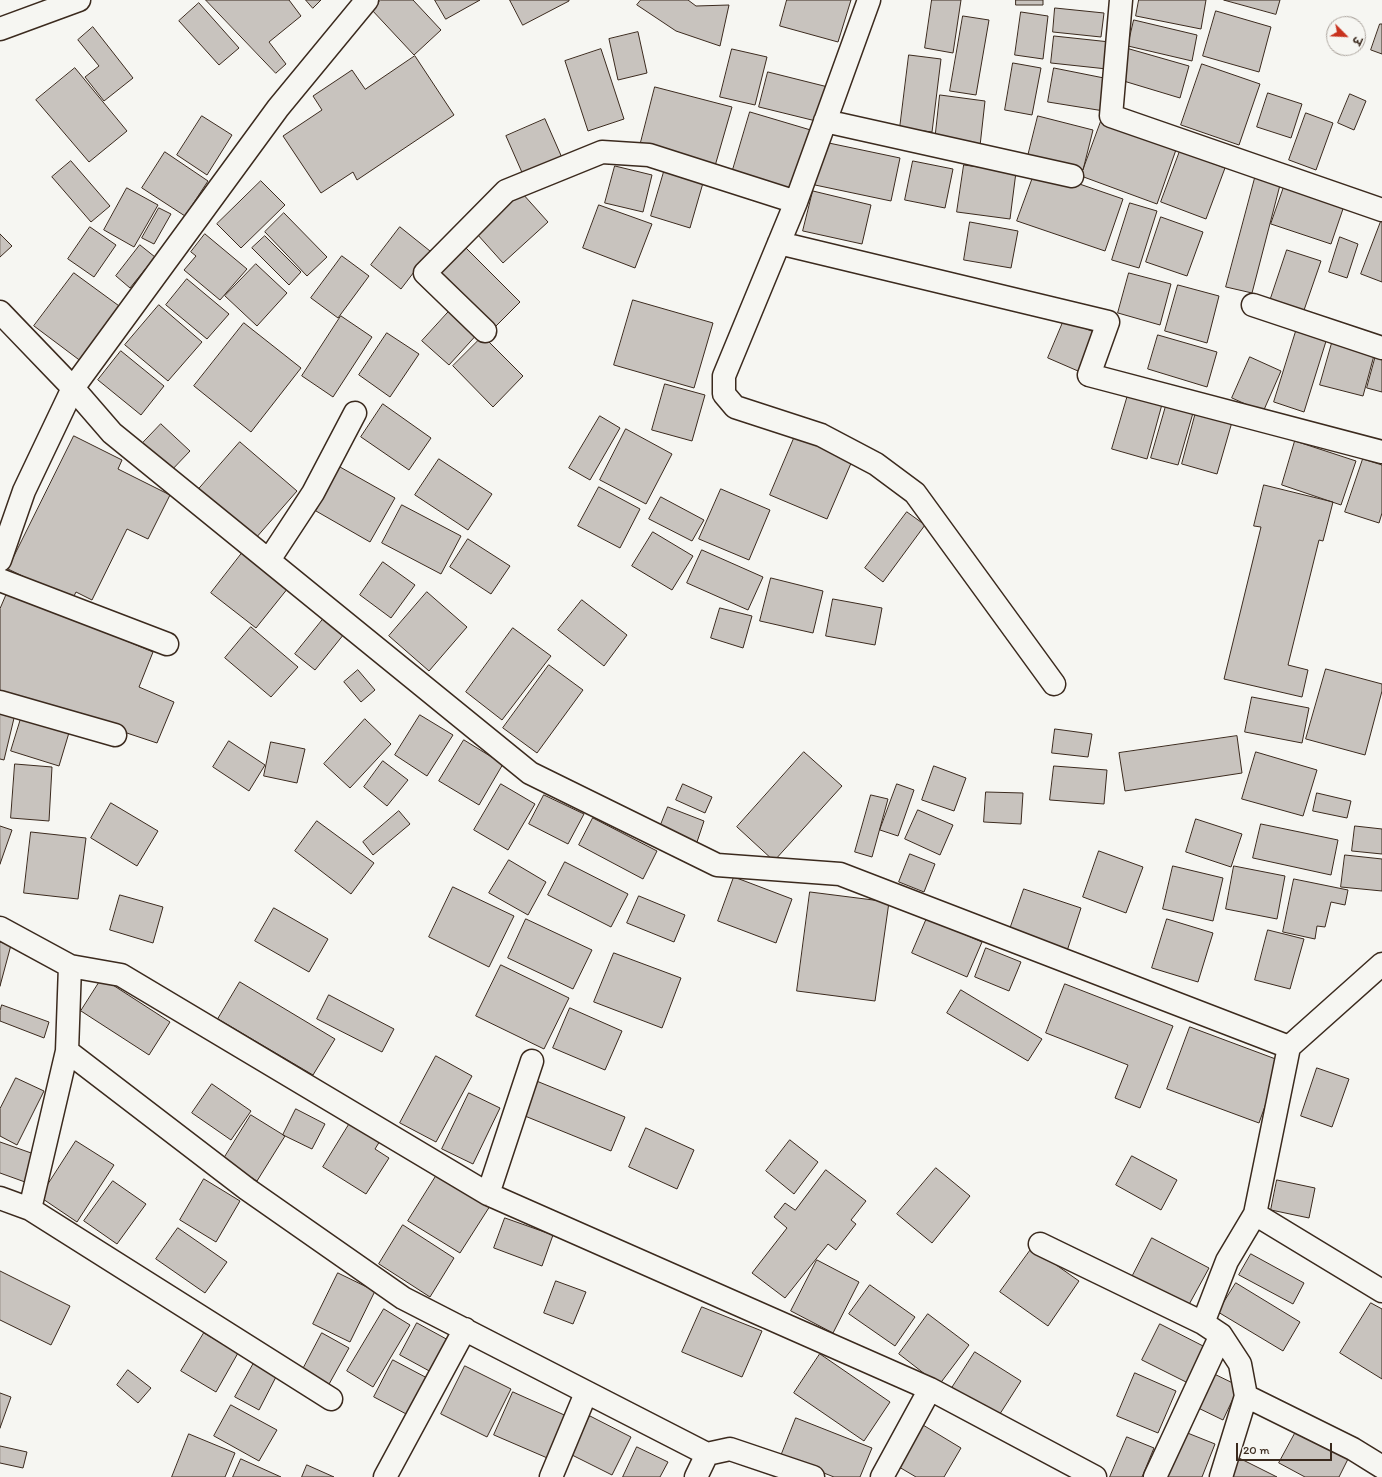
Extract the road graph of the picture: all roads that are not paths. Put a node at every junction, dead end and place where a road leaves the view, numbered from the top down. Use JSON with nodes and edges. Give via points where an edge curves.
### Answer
{"nodes":[{"id":1,"x":79,"y":0,"type":"edge"},
{"id":2,"x":367,"y":0,"type":"edge"},
{"id":3,"x":869,"y":0,"type":"edge"},
{"id":4,"x":1121,"y":0,"type":"edge"},
{"id":5,"x":0,"y":29,"type":"edge"},
{"id":6,"x":825,"y":121,"type":"junction"},
{"id":7,"x":1072,"y":176,"type":"dead end"},
{"id":8,"x":796,"y":202,"type":"junction"},
{"id":9,"x":1382,"y":210,"type":"edge"},
{"id":10,"x":779,"y":243,"type":"junction"},
{"id":11,"x":1253,"y":305,"type":"dead end"},
{"id":12,"x":0,"y":312,"type":"edge"},
{"id":13,"x":485,"y":331,"type":"dead end"},
{"id":14,"x":1382,"y":348,"type":"edge"},
{"id":15,"x":72,"y":388,"type":"junction"},
{"id":16,"x":355,"y":413,"type":"dead end"},
{"id":17,"x":1382,"y":452,"type":"edge"},
{"id":18,"x":0,"y":560,"type":"edge"},
{"id":19,"x":269,"y":560,"type":"junction"},
{"id":20,"x":0,"y":580,"type":"edge"},
{"id":21,"x":167,"y":644,"type":"dead end"},
{"id":22,"x":1054,"y":684,"type":"dead end"},
{"id":23,"x":0,"y":702,"type":"edge"},
{"id":24,"x":115,"y":735,"type":"dead end"},
{"id":25,"x":0,"y":928,"type":"edge"},
{"id":26,"x":1382,"y":964,"type":"edge"},
{"id":27,"x":70,"y":966,"type":"junction"},
{"id":28,"x":1289,"y":1047,"type":"junction"},
{"id":29,"x":67,"y":1051,"type":"junction"},
{"id":30,"x":532,"y":1061,"type":"dead end"},
{"id":31,"x":488,"y":1194,"type":"junction"},
{"id":32,"x":0,"y":1198,"type":"edge"},
{"id":33,"x":30,"y":1209,"type":"junction"},
{"id":34,"x":1255,"y":1214,"type":"junction"},
{"id":35,"x":1040,"y":1244,"type":"dead end"},
{"id":36,"x":1380,"y":1285,"type":"edge"},
{"id":37,"x":1203,"y":1323,"type":"junction"},
{"id":38,"x":465,"y":1329,"type":"junction"},
{"id":39,"x":1221,"y":1336,"type":"junction"},
{"id":40,"x":930,"y":1389,"type":"junction"},
{"id":41,"x":586,"y":1393,"type":"junction"},
{"id":42,"x":1246,"y":1396,"type":"junction"},
{"id":43,"x":331,"y":1399,"type":"dead end"},
{"id":44,"x":707,"y":1454,"type":"junction"},
{"id":45,"x":1382,"y":1467,"type":"edge"},
{"id":46,"x":386,"y":1477,"type":"edge"},
{"id":47,"x":551,"y":1477,"type":"edge"},
{"id":48,"x":696,"y":1477,"type":"edge"},
{"id":49,"x":814,"y":1477,"type":"edge"},
{"id":50,"x":882,"y":1477,"type":"edge"},
{"id":51,"x":1095,"y":1477,"type":"edge"},
{"id":52,"x":1155,"y":1477,"type":"edge"},
{"id":53,"x":1221,"y":1477,"type":"edge"}],
"edges":[{"from":1,"to":5,"type":"street"},
{"from":2,"to":15,"type":"street","via":[[278,108]]},
{"from":3,"to":6,"type":"street"},
{"from":4,"to":9,"type":"street","via":[[1111,116]]},
{"from":6,"to":7,"type":"street"},
{"from":6,"to":8,"type":"street"},
{"from":8,"to":10,"type":"street"},
{"from":8,"to":13,"type":"street","via":[[649,155],[602,152],[506,191],[425,273]]},
{"from":10,"to":17,"type":"street","via":[[1108,322],[1089,374]]},
{"from":10,"to":22,"type":"street","via":[[724,376],[724,394],[735,407],[821,435],[876,464],[915,493]]},
{"from":11,"to":14,"type":"street"},
{"from":12,"to":15,"type":"street"},
{"from":15,"to":18,"type":"street","via":[[24,491]]},
{"from":15,"to":19,"type":"street","via":[[112,433]]},
{"from":16,"to":19,"type":"street","via":[[313,493]]},
{"from":19,"to":28,"type":"street","via":[[530,773],[717,865],[840,874]]},
{"from":20,"to":21,"type":"street"},
{"from":23,"to":24,"type":"street"},
{"from":25,"to":27,"type":"street"},
{"from":26,"to":28,"type":"street"},
{"from":27,"to":29,"type":"street"},
{"from":27,"to":31,"type":"street","via":[[121,974]]},
{"from":28,"to":34,"type":"street"},
{"from":29,"to":33,"type":"street"},
{"from":29,"to":38,"type":"street","via":[[247,1189],[396,1293]]},
{"from":30,"to":31,"type":"street"},
{"from":31,"to":40,"type":"street"},
{"from":32,"to":33,"type":"street"},
{"from":33,"to":43,"type":"street"},
{"from":34,"to":36,"type":"street"},
{"from":34,"to":37,"type":"street","via":[[1227,1261]]},
{"from":35,"to":37,"type":"street"},
{"from":37,"to":39,"type":"street"},
{"from":38,"to":41,"type":"street"},
{"from":38,"to":46,"type":"street"},
{"from":39,"to":42,"type":"street","via":[[1240,1364]]},
{"from":39,"to":52,"type":"street"},
{"from":40,"to":50,"type":"street"},
{"from":40,"to":51,"type":"street"},
{"from":41,"to":44,"type":"street"},
{"from":41,"to":47,"type":"street"},
{"from":42,"to":45,"type":"street","via":[[1353,1449]]},
{"from":42,"to":53,"type":"street"},
{"from":44,"to":48,"type":"street"},
{"from":44,"to":49,"type":"street","via":[[730,1449]]}]}
